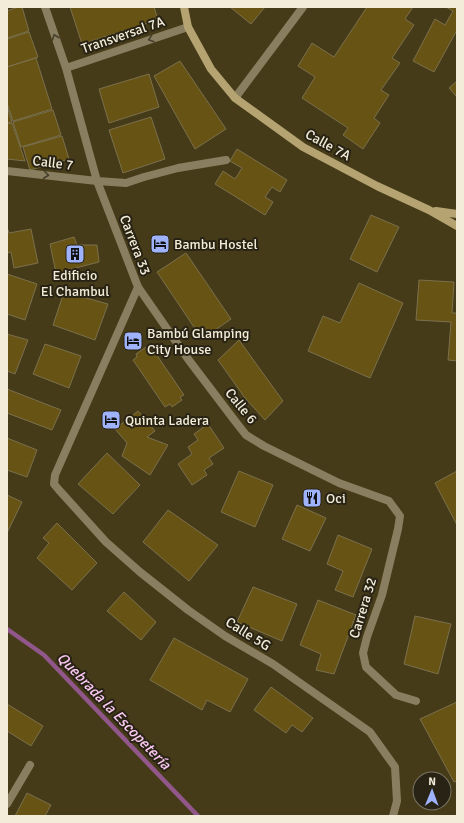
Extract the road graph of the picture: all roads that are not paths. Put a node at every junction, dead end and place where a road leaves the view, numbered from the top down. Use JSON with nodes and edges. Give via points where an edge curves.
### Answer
{"nodes":[{"id":1,"x":45,"y":7,"type":"edge"},
{"id":2,"x":184,"y":7,"type":"edge"},
{"id":3,"x":303,"y":7,"type":"edge"},
{"id":4,"x":188,"y":27,"type":"junction"},
{"id":5,"x":66,"y":68,"type":"junction"},
{"id":6,"x":235,"y":98,"type":"junction"},
{"id":7,"x":226,"y":160,"type":"dead end"},
{"id":8,"x":7,"y":171,"type":"edge"},
{"id":9,"x":97,"y":181,"type":"junction"},
{"id":10,"x":429,"y":210,"type":"junction"},
{"id":11,"x":457,"y":214,"type":"edge"},
{"id":12,"x":457,"y":226,"type":"edge"},
{"id":13,"x":138,"y":287,"type":"junction"},
{"id":14,"x":54,"y":484,"type":"joint"},
{"id":15,"x":389,"y":501,"type":"joint"},
{"id":16,"x":416,"y":701,"type":"dead end"},
{"id":17,"x":30,"y":765,"type":"dead end"},
{"id":18,"x":7,"y":804,"type":"edge"},
{"id":19,"x":393,"y":816,"type":"edge"}],
"edges":[{"from":5,"to":1,"type":"street","name":"Carrera 33","one_way":true},
{"from":2,"to":4,"type":"main road","name":"Calle 7A"},
{"from":3,"to":6,"type":"street"},
{"from":4,"to":5,"type":"street","name":"Transversal 7A","one_way":true},
{"from":4,"to":6,"type":"main road","name":"Calle 7A","via":[[211,69]]},
{"from":5,"to":9,"type":"street","name":"Carrera 33"},
{"from":6,"to":10,"type":"main road","name":"Calle 7A","via":[[303,147]]},
{"from":7,"to":9,"type":"street","name":"Calle 7","via":[[178,168],[126,183]]},
{"from":8,"to":9,"type":"street","name":"Calle 7","one_way":true},
{"from":9,"to":13,"type":"street","name":"Carrera 33"},
{"from":10,"to":11,"type":"main road","name":"Calle 7A"},
{"from":10,"to":12,"type":"main road","name":"Calle 7A"},
{"from":13,"to":14,"type":"street","name":"Carrera 33","via":[[55,475]]},
{"from":13,"to":15,"type":"street","name":"Calle 6","via":[[188,359],[246,435],[339,483]]},
{"from":14,"to":19,"type":"street","name":"Calle 5G","via":[[106,542],[182,605],[370,732],[394,767],[397,801]]},
{"from":15,"to":16,"type":"street","name":"Carrera 32","via":[[400,516],[398,529],[382,595],[363,653],[366,667],[396,695]]},
{"from":17,"to":18,"type":"street"}]}
